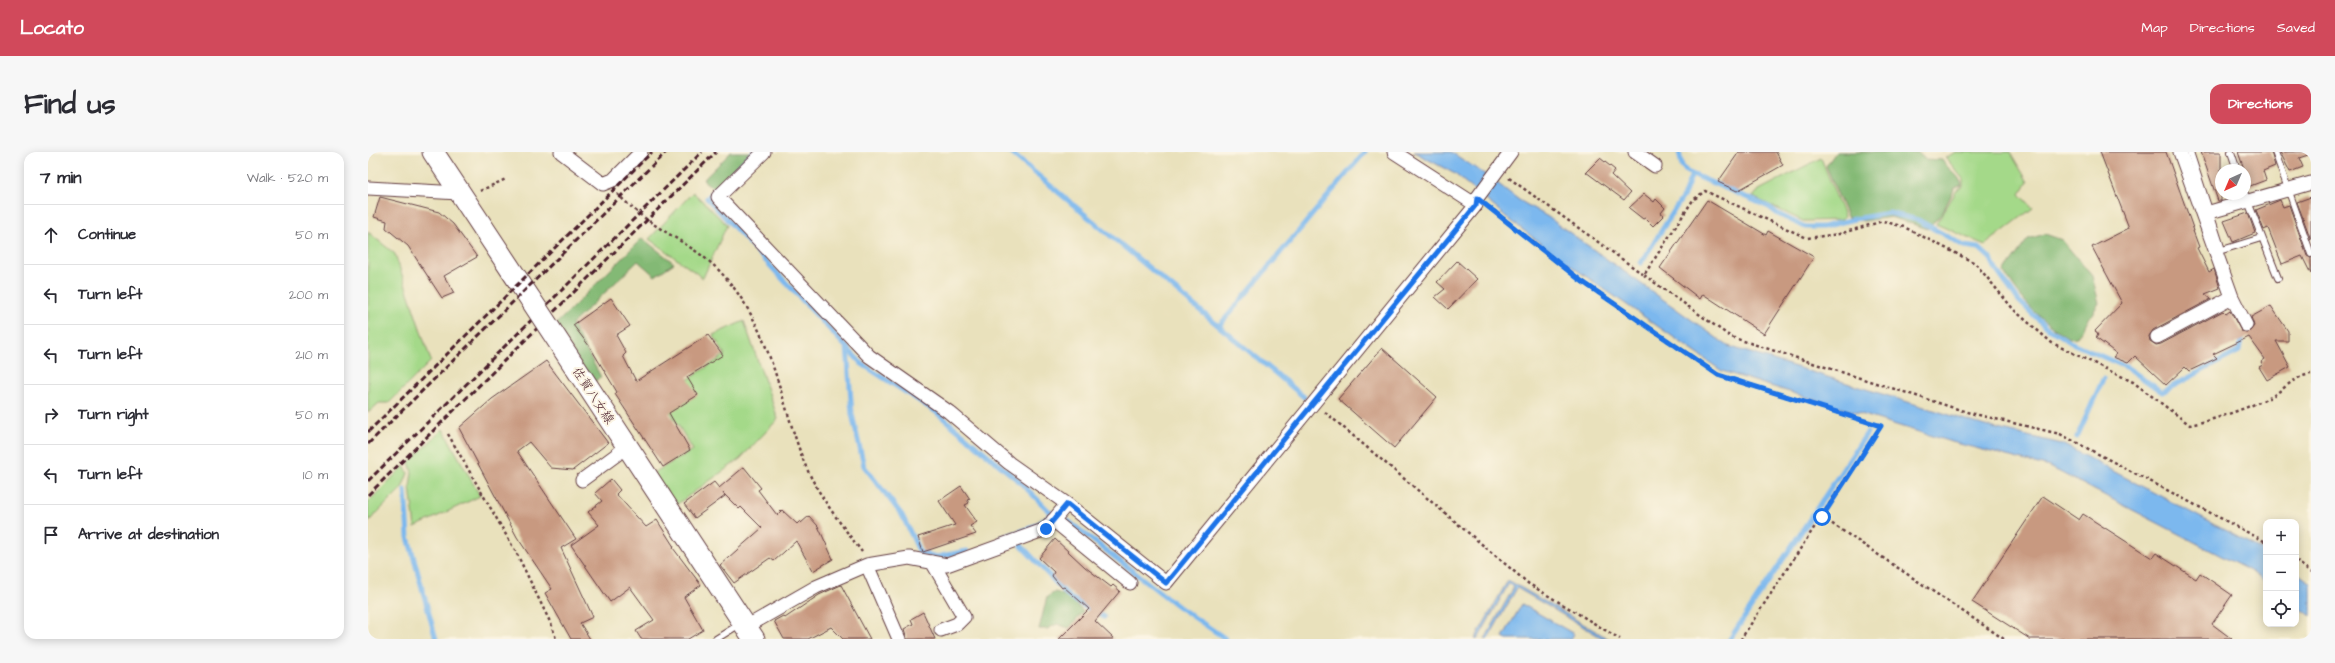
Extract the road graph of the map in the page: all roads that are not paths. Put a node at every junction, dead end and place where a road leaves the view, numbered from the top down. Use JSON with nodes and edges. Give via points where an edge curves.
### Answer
{"nodes":[{"id":1,"x":432,"y":152,"type":"edge"},
{"id":2,"x":561,"y":152,"type":"edge"},
{"id":3,"x":641,"y":152,"type":"edge"},
{"id":4,"x":764,"y":152,"type":"edge"},
{"id":5,"x":1394,"y":152,"type":"edge"},
{"id":6,"x":1512,"y":152,"type":"edge"},
{"id":7,"x":1635,"y":152,"type":"edge"},
{"id":8,"x":2180,"y":152,"type":"edge"},
{"id":9,"x":2190,"y":152,"type":"edge"},
{"id":10,"x":2231,"y":152,"type":"edge"},
{"id":11,"x":2275,"y":152,"type":"edge"},
{"id":12,"x":2235,"y":164,"type":"edge"},
{"id":13,"x":1656,"y":166,"type":"dead end"},
{"id":14,"x":2311,"y":183,"type":"edge"},
{"id":15,"x":368,"y":188,"type":"edge"},
{"id":16,"x":2288,"y":189,"type":"junction"},
{"id":17,"x":461,"y":196,"type":"junction"},
{"id":18,"x":2251,"y":197,"type":"edge"},
{"id":19,"x":2241,"y":200,"type":"edge"},
{"id":20,"x":2247,"y":200,"type":"edge"},
{"id":21,"x":1476,"y":202,"type":"junction"},
{"id":22,"x":2210,"y":212,"type":"junction"},
{"id":23,"x":2262,"y":238,"type":"junction"},
{"id":24,"x":2219,"y":251,"type":"junction"},
{"id":25,"x":2311,"y":254,"type":"edge"},
{"id":26,"x":2278,"y":278,"type":"dead end"},
{"id":27,"x":2232,"y":297,"type":"junction"},
{"id":28,"x":2246,"y":325,"type":"dead end"},
{"id":29,"x":2157,"y":336,"type":"dead end"},
{"id":30,"x":627,"y":447,"type":"junction"},
{"id":31,"x":582,"y":480,"type":"dead end"},
{"id":32,"x":1067,"y":504,"type":"junction"},
{"id":33,"x":1053,"y":520,"type":"junction"},
{"id":34,"x":932,"y":562,"type":"junction"},
{"id":35,"x":867,"y":565,"type":"junction"},
{"id":36,"x":1130,"y":583,"type":"dead end"},
{"id":37,"x":748,"y":630,"type":"edge"},
{"id":38,"x":941,"y":630,"type":"dead end"},
{"id":39,"x":716,"y":639,"type":"edge"},
{"id":40,"x":899,"y":639,"type":"edge"}],
"edges":[{"from":1,"to":17,"type":"main road","name":"佐賀八女線"},
{"from":2,"to":3,"type":"street","via":[[603,184],[613,180]]},
{"from":4,"to":32,"type":"street","via":[[718,197],[869,356],[949,412],[1009,463]]},
{"from":5,"to":21,"type":"street"},
{"from":6,"to":21,"type":"street"},
{"from":7,"to":13,"type":"street"},
{"from":8,"to":24,"type":"street"},
{"from":9,"to":22,"type":"lane"},
{"from":10,"to":12,"type":"lane"},
{"from":11,"to":16,"type":"lane"},
{"from":14,"to":16,"type":"street"},
{"from":15,"to":17,"type":"street"},
{"from":16,"to":18,"type":"street"},
{"from":16,"to":25,"type":"lane"},
{"from":17,"to":30,"type":"main road","name":"佐賀八女線","bridge":true},
{"from":19,"to":22,"type":"street"},
{"from":20,"to":23,"type":"lane"},
{"from":21,"to":32,"type":"street","via":[[1166,583]]},
{"from":22,"to":24,"type":"lane"},
{"from":23,"to":24,"type":"lane"},
{"from":23,"to":26,"type":"lane"},
{"from":24,"to":27,"type":"street"},
{"from":27,"to":28,"type":"street"},
{"from":27,"to":29,"type":"street"},
{"from":30,"to":31,"type":"street"},
{"from":30,"to":37,"type":"main road","name":"佐賀八女線"},
{"from":32,"to":33,"type":"street"},
{"from":33,"to":34,"type":"street","via":[[1046,529],[947,564]]},
{"from":33,"to":36,"type":"street"},
{"from":34,"to":35,"type":"street","via":[[908,558]]},
{"from":34,"to":38,"type":"street","via":[[964,617],[957,624]]},
{"from":35,"to":37,"type":"street","via":[[816,588]]},
{"from":35,"to":40,"type":"street"},
{"from":37,"to":39,"type":"lane"}]}
